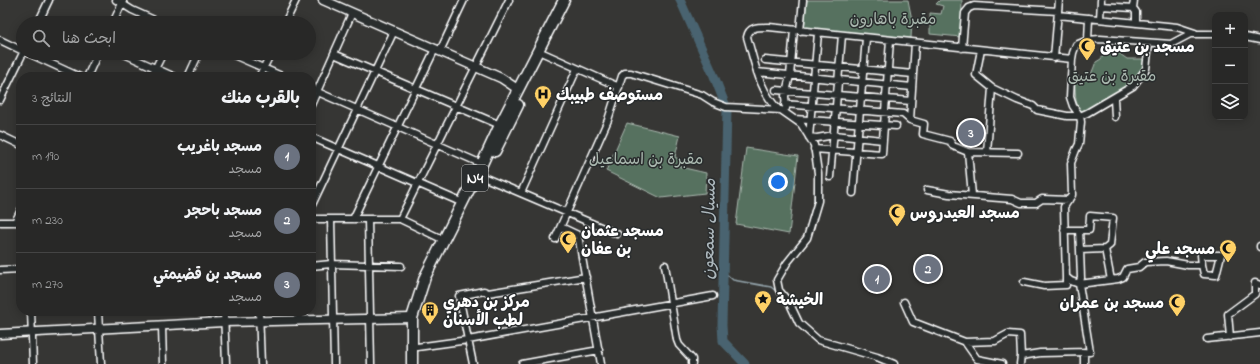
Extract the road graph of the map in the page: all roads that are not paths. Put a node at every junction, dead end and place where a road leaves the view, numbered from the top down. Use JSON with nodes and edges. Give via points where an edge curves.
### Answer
{"nodes":[{"id":1,"x":49,"y":0,"type":"edge"},
{"id":2,"x":116,"y":0,"type":"edge"},
{"id":3,"x":296,"y":0,"type":"edge"},
{"id":4,"x":323,"y":0,"type":"edge"},
{"id":5,"x":464,"y":0,"type":"edge"},
{"id":6,"x":508,"y":0,"type":"edge"},
{"id":7,"x":564,"y":0,"type":"edge"},
{"id":8,"x":569,"y":0,"type":"edge"},
{"id":9,"x":803,"y":0,"type":"edge"},
{"id":10,"x":1059,"y":0,"type":"edge"},
{"id":11,"x":1134,"y":0,"type":"edge"},
{"id":12,"x":123,"y":2,"type":"edge"},
{"id":13,"x":980,"y":3,"type":"edge"},
{"id":14,"x":1101,"y":3,"type":"edge"},
{"id":15,"x":1133,"y":8,"type":"junction"},
{"id":16,"x":352,"y":13,"type":"junction"},
{"id":17,"x":1058,"y":13,"type":"junction"},
{"id":18,"x":41,"y":16,"type":"edge"},
{"id":19,"x":116,"y":16,"type":"edge"},
{"id":20,"x":145,"y":16,"type":"edge"},
{"id":21,"x":288,"y":16,"type":"edge"},
{"id":22,"x":1089,"y":18,"type":"junction"},
{"id":23,"x":1100,"y":19,"type":"junction"},
{"id":24,"x":1136,"y":23,"type":"junction"},
{"id":25,"x":797,"y":30,"type":"junction"},
{"id":26,"x":394,"y":31,"type":"junction"},
{"id":27,"x":818,"y":33,"type":"junction"},
{"id":28,"x":1199,"y":34,"type":"junction"},
{"id":29,"x":1212,"y":34,"type":"edge"},
{"id":30,"x":842,"y":35,"type":"junction"},
{"id":31,"x":866,"y":38,"type":"junction"},
{"id":32,"x":1248,"y":38,"type":"edge"},
{"id":33,"x":0,"y":40,"type":"edge"},
{"id":34,"x":890,"y":40,"type":"junction"},
{"id":35,"x":1088,"y":40,"type":"junction"},
{"id":36,"x":1260,"y":40,"type":"edge"},
{"id":37,"x":915,"y":43,"type":"junction"},
{"id":38,"x":1148,"y":43,"type":"junction"},
{"id":39,"x":16,"y":48,"type":"edge"},
{"id":40,"x":962,"y":48,"type":"junction"},
{"id":41,"x":437,"y":50,"type":"junction"},
{"id":42,"x":981,"y":50,"type":"junction"},
{"id":43,"x":543,"y":53,"type":"junction"},
{"id":44,"x":334,"y":54,"type":"junction"},
{"id":45,"x":1054,"y":58,"type":"junction"},
{"id":46,"x":1072,"y":59,"type":"junction"},
{"id":47,"x":19,"y":60,"type":"edge"},
{"id":48,"x":43,"y":60,"type":"edge"},
{"id":49,"x":95,"y":60,"type":"edge"},
{"id":50,"x":137,"y":60,"type":"edge"},
{"id":51,"x":159,"y":60,"type":"edge"},
{"id":52,"x":196,"y":60,"type":"edge"},
{"id":53,"x":245,"y":60,"type":"edge"},
{"id":54,"x":267,"y":60,"type":"edge"},
{"id":55,"x":765,"y":60,"type":"dead end"},
{"id":56,"x":791,"y":63,"type":"junction"},
{"id":57,"x":815,"y":65,"type":"junction"},
{"id":58,"x":476,"y":67,"type":"junction"},
{"id":59,"x":840,"y":67,"type":"junction"},
{"id":60,"x":155,"y":68,"type":"junction"},
{"id":61,"x":263,"y":68,"type":"junction"},
{"id":62,"x":577,"y":69,"type":"junction"},
{"id":63,"x":863,"y":69,"type":"junction"},
{"id":64,"x":528,"y":70,"type":"junction"},
{"id":65,"x":69,"y":72,"type":"edge"},
{"id":66,"x":89,"y":72,"type":"edge"},
{"id":67,"x":153,"y":72,"type":"edge"},
{"id":68,"x":164,"y":72,"type":"edge"},
{"id":69,"x":190,"y":72,"type":"edge"},
{"id":70,"x":261,"y":72,"type":"edge"},
{"id":71,"x":272,"y":72,"type":"edge"},
{"id":72,"x":375,"y":72,"type":"junction"},
{"id":73,"x":757,"y":72,"type":"junction"},
{"id":74,"x":888,"y":72,"type":"junction"},
{"id":75,"x":913,"y":74,"type":"junction"},
{"id":76,"x":790,"y":76,"type":"junction"},
{"id":77,"x":501,"y":78,"type":"junction"},
{"id":78,"x":814,"y":79,"type":"junction"},
{"id":79,"x":839,"y":81,"type":"junction"},
{"id":80,"x":862,"y":83,"type":"junction"},
{"id":81,"x":887,"y":85,"type":"junction"},
{"id":82,"x":619,"y":87,"type":"junction"},
{"id":83,"x":912,"y":87,"type":"junction"},
{"id":84,"x":992,"y":88,"type":"junction"},
{"id":85,"x":416,"y":90,"type":"junction"},
{"id":86,"x":776,"y":90,"type":"dead end"},
{"id":87,"x":787,"y":91,"type":"junction"},
{"id":88,"x":317,"y":92,"type":"joint"},
{"id":89,"x":813,"y":93,"type":"junction"},
{"id":90,"x":515,"y":95,"type":"junction"},
{"id":91,"x":837,"y":95,"type":"junction"},
{"id":92,"x":861,"y":97,"type":"junction"},
{"id":93,"x":1114,"y":98,"type":"junction"},
{"id":94,"x":886,"y":99,"type":"junction"},
{"id":95,"x":0,"y":100,"type":"edge"},
{"id":96,"x":911,"y":101,"type":"junction"},
{"id":97,"x":785,"y":104,"type":"junction"},
{"id":98,"x":456,"y":107,"type":"junction"},
{"id":99,"x":812,"y":107,"type":"junction"},
{"id":100,"x":357,"y":109,"type":"junction"},
{"id":101,"x":836,"y":109,"type":"junction"},
{"id":102,"x":779,"y":110,"type":"junction"},
{"id":103,"x":860,"y":110,"type":"junction"},
{"id":104,"x":885,"y":112,"type":"junction"},
{"id":105,"x":1080,"y":116,"type":"junction"},
{"id":106,"x":791,"y":117,"type":"junction"},
{"id":107,"x":1115,"y":117,"type":"dead end"},
{"id":108,"x":810,"y":120,"type":"junction"},
{"id":109,"x":910,"y":120,"type":"junction"},
{"id":110,"x":835,"y":122,"type":"junction"},
{"id":111,"x":859,"y":124,"type":"junction"},
{"id":112,"x":500,"y":125,"type":"junction"},
{"id":113,"x":884,"y":126,"type":"junction"},
{"id":114,"x":896,"y":126,"type":"dead end"},
{"id":115,"x":398,"y":127,"type":"junction"},
{"id":116,"x":0,"y":135,"type":"edge"},
{"id":117,"x":834,"y":136,"type":"junction"},
{"id":118,"x":809,"y":137,"type":"junction"},
{"id":119,"x":858,"y":138,"type":"junction"},
{"id":120,"x":316,"y":139,"type":"edge"},
{"id":121,"x":883,"y":140,"type":"junction"},
{"id":122,"x":16,"y":143,"type":"edge"},
{"id":123,"x":437,"y":144,"type":"junction"},
{"id":124,"x":339,"y":149,"type":"junction"},
{"id":125,"x":814,"y":149,"type":"junction"},
{"id":126,"x":833,"y":150,"type":"junction"},
{"id":127,"x":856,"y":152,"type":"junction"},
{"id":128,"x":968,"y":152,"type":"junction"},
{"id":129,"x":987,"y":152,"type":"junction"},
{"id":130,"x":1018,"y":152,"type":"dead end"},
{"id":131,"x":482,"y":164,"type":"junction"},
{"id":132,"x":379,"y":166,"type":"junction"},
{"id":133,"x":483,"y":177,"type":"junction"},
{"id":134,"x":830,"y":177,"type":"dead end"},
{"id":135,"x":418,"y":183,"type":"junction"},
{"id":136,"x":927,"y":190,"type":"dead end"},
{"id":137,"x":521,"y":193,"type":"junction"},
{"id":138,"x":853,"y":193,"type":"dead end"},
{"id":139,"x":972,"y":195,"type":"junction"},
{"id":140,"x":316,"y":197,"type":"edge"},
{"id":141,"x":1069,"y":200,"type":"junction"},
{"id":142,"x":466,"y":204,"type":"junction"},
{"id":143,"x":567,"y":213,"type":"junction"},
{"id":144,"x":316,"y":219,"type":"edge"},
{"id":145,"x":331,"y":219,"type":"junction"},
{"id":146,"x":353,"y":219,"type":"junction"},
{"id":147,"x":368,"y":219,"type":"junction"},
{"id":148,"x":400,"y":219,"type":"junction"},
{"id":149,"x":0,"y":222,"type":"edge"},
{"id":150,"x":16,"y":222,"type":"edge"},
{"id":151,"x":561,"y":227,"type":"junction"},
{"id":152,"x":1064,"y":230,"type":"junction"},
{"id":153,"x":1079,"y":230,"type":"junction"},
{"id":154,"x":617,"y":234,"type":"dead end"},
{"id":155,"x":555,"y":239,"type":"dead end"},
{"id":156,"x":444,"y":240,"type":"junction"},
{"id":157,"x":1105,"y":249,"type":"junction"},
{"id":158,"x":1080,"y":250,"type":"junction"},
{"id":159,"x":331,"y":264,"type":"junction"},
{"id":160,"x":369,"y":264,"type":"junction"},
{"id":161,"x":665,"y":264,"type":"dead end"},
{"id":162,"x":1202,"y":265,"type":"dead end"},
{"id":163,"x":316,"y":266,"type":"edge"},
{"id":164,"x":402,"y":266,"type":"dead end"},
{"id":165,"x":16,"y":269,"type":"edge"},
{"id":166,"x":0,"y":270,"type":"edge"},
{"id":167,"x":586,"y":277,"type":"junction"},
{"id":168,"x":1066,"y":277,"type":"junction"},
{"id":169,"x":1111,"y":280,"type":"junction"},
{"id":170,"x":1024,"y":282,"type":"dead end"},
{"id":171,"x":1079,"y":284,"type":"junction"},
{"id":172,"x":1260,"y":285,"type":"edge"},
{"id":173,"x":714,"y":296,"type":"dead end"},
{"id":174,"x":904,"y":302,"type":"dead end"},
{"id":175,"x":671,"y":304,"type":"junction"},
{"id":176,"x":31,"y":316,"type":"edge"},
{"id":177,"x":98,"y":316,"type":"edge"},
{"id":178,"x":224,"y":316,"type":"edge"},
{"id":179,"x":259,"y":316,"type":"edge"},
{"id":180,"x":291,"y":316,"type":"edge"},
{"id":181,"x":306,"y":316,"type":"edge"},
{"id":182,"x":369,"y":318,"type":"junction"},
{"id":183,"x":412,"y":318,"type":"junction"},
{"id":184,"x":593,"y":318,"type":"junction"},
{"id":185,"x":259,"y":320,"type":"junction"},
{"id":186,"x":332,"y":320,"type":"junction"},
{"id":187,"x":224,"y":322,"type":"junction"},
{"id":188,"x":162,"y":326,"type":"junction"},
{"id":189,"x":99,"y":330,"type":"junction"},
{"id":190,"x":32,"y":333,"type":"junction"},
{"id":191,"x":1260,"y":333,"type":"edge"},
{"id":192,"x":0,"y":334,"type":"edge"},
{"id":193,"x":1230,"y":337,"type":"junction"},
{"id":194,"x":1207,"y":339,"type":"dead end"},
{"id":195,"x":468,"y":340,"type":"junction"},
{"id":196,"x":965,"y":342,"type":"junction"},
{"id":197,"x":417,"y":347,"type":"junction"},
{"id":198,"x":598,"y":350,"type":"junction"},
{"id":199,"x":1084,"y":352,"type":"junction"},
{"id":200,"x":1021,"y":356,"type":"junction"},
{"id":201,"x":33,"y":364,"type":"edge"},
{"id":202,"x":101,"y":364,"type":"edge"},
{"id":203,"x":163,"y":364,"type":"edge"},
{"id":204,"x":226,"y":364,"type":"edge"},
{"id":205,"x":261,"y":364,"type":"edge"},
{"id":206,"x":334,"y":364,"type":"edge"},
{"id":207,"x":371,"y":364,"type":"edge"},
{"id":208,"x":412,"y":364,"type":"edge"},
{"id":209,"x":418,"y":364,"type":"edge"},
{"id":210,"x":473,"y":364,"type":"edge"},
{"id":211,"x":522,"y":364,"type":"edge"},
{"id":212,"x":601,"y":364,"type":"edge"},
{"id":213,"x":692,"y":364,"type":"edge"},
{"id":214,"x":894,"y":364,"type":"edge"},
{"id":215,"x":1002,"y":364,"type":"edge"},
{"id":216,"x":1020,"y":364,"type":"edge"},
{"id":217,"x":1084,"y":364,"type":"edge"}],
"edges":[{"from":1,"to":18,"type":"street"},
{"from":2,"to":12,"type":"street"},
{"from":3,"to":21,"type":"street"},
{"from":4,"to":16,"type":"street"},
{"from":5,"to":41,"type":"street"},
{"from":6,"to":58,"type":"street"},
{"from":7,"to":64,"type":"highway","number":"N4"},
{"from":8,"to":43,"type":"highway","number":"N4"},
{"from":9,"to":25,"type":"street"},
{"from":10,"to":17,"type":"street"},
{"from":11,"to":15,"type":"street"},
{"from":12,"to":19,"type":"street"},
{"from":12,"to":20,"type":"street","via":[[132,10]]},
{"from":13,"to":17,"type":"street"},
{"from":13,"to":40,"type":"street","via":[[965,13]]},
{"from":14,"to":15,"type":"street"},
{"from":14,"to":23,"type":"street"},
{"from":15,"to":24,"type":"street","via":[[1136,12]]},
{"from":16,"to":26,"type":"street"},
{"from":16,"to":44,"type":"street"},
{"from":17,"to":22,"type":"street"},
{"from":17,"to":45,"type":"street"},
{"from":22,"to":23,"type":"street"},
{"from":22,"to":35,"type":"street"},
{"from":23,"to":24,"type":"street"},
{"from":24,"to":28,"type":"street","via":[[1177,28]]},
{"from":25,"to":27,"type":"street"},
{"from":25,"to":56,"type":"street"},
{"from":25,"to":73,"type":"street","via":[[759,27],[751,29],[747,37]]},
{"from":26,"to":41,"type":"street"},
{"from":26,"to":72,"type":"street"},
{"from":27,"to":30,"type":"street"},
{"from":27,"to":57,"type":"street"},
{"from":28,"to":29,"type":"street"},
{"from":28,"to":38,"type":"street","via":[[1190,34],[1171,44]]},
{"from":30,"to":31,"type":"street"},
{"from":30,"to":59,"type":"street"},
{"from":31,"to":34,"type":"street"},
{"from":31,"to":63,"type":"street"},
{"from":32,"to":36,"type":"street"},
{"from":33,"to":39,"type":"street"},
{"from":34,"to":37,"type":"street"},
{"from":34,"to":74,"type":"street"},
{"from":35,"to":38,"type":"street"},
{"from":35,"to":46,"type":"street","via":[[1076,45]]},
{"from":37,"to":40,"type":"street"},
{"from":37,"to":75,"type":"street"},
{"from":38,"to":93,"type":"street","via":[[1146,69],[1133,86]]},
{"from":40,"to":42,"type":"street"},
{"from":41,"to":58,"type":"street"},
{"from":41,"to":85,"type":"street"},
{"from":42,"to":45,"type":"street"},
{"from":42,"to":84,"type":"street","via":[[976,75]]},
{"from":43,"to":62,"type":"street"},
{"from":43,"to":133,"type":"highway","number":"N4"},
{"from":44,"to":72,"type":"street"},
{"from":44,"to":88,"type":"street"},
{"from":45,"to":46,"type":"street"},
{"from":46,"to":105,"type":"street","via":[[1070,97]]},
{"from":47,"to":95,"type":"street"},
{"from":48,"to":65,"type":"street"},
{"from":49,"to":66,"type":"street"},
{"from":50,"to":60,"type":"street"},
{"from":51,"to":60,"type":"street"},
{"from":52,"to":69,"type":"street"},
{"from":53,"to":61,"type":"street"},
{"from":54,"to":61,"type":"street"},
{"from":55,"to":56,"type":"street"},
{"from":56,"to":57,"type":"street"},
{"from":56,"to":76,"type":"street"},
{"from":57,"to":59,"type":"street"},
{"from":57,"to":78,"type":"street"},
{"from":58,"to":77,"type":"street"},
{"from":58,"to":98,"type":"street"},
{"from":59,"to":63,"type":"street"},
{"from":59,"to":79,"type":"street"},
{"from":60,"to":67,"type":"street"},
{"from":60,"to":68,"type":"street"},
{"from":61,"to":70,"type":"street"},
{"from":61,"to":71,"type":"street"},
{"from":62,"to":82,"type":"street"},
{"from":62,"to":137,"type":"street"},
{"from":63,"to":74,"type":"street"},
{"from":63,"to":80,"type":"street"},
{"from":64,"to":77,"type":"street","via":[[520,78]]},
{"from":64,"to":90,"type":"highway","number":"N4"},
{"from":72,"to":85,"type":"street"},
{"from":72,"to":100,"type":"street"},
{"from":73,"to":76,"type":"street"},
{"from":73,"to":102,"type":"street","via":[[764,92]]},
{"from":74,"to":75,"type":"street"},
{"from":74,"to":81,"type":"street"},
{"from":75,"to":83,"type":"street"},
{"from":76,"to":78,"type":"street"},
{"from":76,"to":87,"type":"street"},
{"from":77,"to":90,"type":"street","via":[[516,88]]},
{"from":78,"to":79,"type":"street"},
{"from":78,"to":89,"type":"street"},
{"from":79,"to":80,"type":"street"},
{"from":79,"to":91,"type":"street"},
{"from":80,"to":81,"type":"street"},
{"from":80,"to":92,"type":"street"},
{"from":81,"to":83,"type":"street"},
{"from":81,"to":94,"type":"street"},
{"from":82,"to":102,"type":"street","via":[[622,76],[629,73],[702,95],[726,107]]},
{"from":82,"to":143,"type":"street","via":[[608,120]]},
{"from":83,"to":96,"type":"street"},
{"from":84,"to":105,"type":"street","via":[[1037,110]]},
{"from":84,"to":129,"type":"street"},
{"from":85,"to":98,"type":"street"},
{"from":85,"to":115,"type":"street"},
{"from":86,"to":87,"type":"street"},
{"from":87,"to":89,"type":"street"},
{"from":87,"to":97,"type":"street"},
{"from":88,"to":100,"type":"street"},
{"from":89,"to":91,"type":"street"},
{"from":89,"to":99,"type":"street"},
{"from":90,"to":112,"type":"highway","number":"N4"},
{"from":91,"to":92,"type":"street"},
{"from":91,"to":101,"type":"street"},
{"from":92,"to":94,"type":"street"},
{"from":92,"to":103,"type":"street"},
{"from":93,"to":105,"type":"street"},
{"from":93,"to":107,"type":"street"},
{"from":94,"to":96,"type":"street"},
{"from":94,"to":104,"type":"street"},
{"from":96,"to":109,"type":"street"},
{"from":97,"to":99,"type":"street"},
{"from":97,"to":106,"type":"street"},
{"from":98,"to":112,"type":"street"},
{"from":98,"to":123,"type":"street"},
{"from":99,"to":101,"type":"street"},
{"from":99,"to":108,"type":"street"},
{"from":100,"to":115,"type":"street"},
{"from":100,"to":124,"type":"street"},
{"from":101,"to":103,"type":"street"},
{"from":101,"to":110,"type":"street"},
{"from":102,"to":106,"type":"street"},
{"from":103,"to":104,"type":"street"},
{"from":103,"to":111,"type":"street"},
{"from":104,"to":109,"type":"street","via":[[903,114]]},
{"from":104,"to":113,"type":"street"},
{"from":105,"to":141,"type":"street","via":[[1080,144],[1071,163],[1072,195]]},
{"from":106,"to":108,"type":"street"},
{"from":106,"to":118,"type":"street","via":[[801,124]]},
{"from":108,"to":110,"type":"street"},
{"from":108,"to":118,"type":"street"},
{"from":109,"to":128,"type":"street","via":[[924,124],[923,134],[950,141],[953,146]]},
{"from":110,"to":111,"type":"street"},
{"from":110,"to":117,"type":"street"},
{"from":111,"to":113,"type":"street"},
{"from":111,"to":119,"type":"street"},
{"from":112,"to":131,"type":"highway","number":"N4"},
{"from":113,"to":114,"type":"street"},
{"from":113,"to":121,"type":"street"},
{"from":115,"to":123,"type":"street"},
{"from":115,"to":132,"type":"street"},
{"from":116,"to":122,"type":"street"},
{"from":117,"to":118,"type":"street"},
{"from":117,"to":119,"type":"street"},
{"from":117,"to":126,"type":"street"},
{"from":118,"to":125,"type":"street"},
{"from":119,"to":121,"type":"street"},
{"from":119,"to":127,"type":"street"},
{"from":120,"to":124,"type":"street"},
{"from":121,"to":127,"type":"street","via":[[882,154]]},
{"from":123,"to":131,"type":"street"},
{"from":123,"to":135,"type":"street"},
{"from":124,"to":132,"type":"street"},
{"from":124,"to":140,"type":"street"},
{"from":125,"to":126,"type":"street"},
{"from":125,"to":214,"type":"street","via":[[818,173],[818,201],[807,238],[787,262],[777,280],[779,290],[790,304],[799,323],[818,340]]},
{"from":126,"to":127,"type":"street"},
{"from":126,"to":134,"type":"street"},
{"from":127,"to":138,"type":"street"},
{"from":128,"to":129,"type":"street"},
{"from":128,"to":139,"type":"street"},
{"from":129,"to":130,"type":"street"},
{"from":131,"to":142,"type":"highway","number":"N4"},
{"from":132,"to":135,"type":"street"},
{"from":132,"to":146,"type":"street"},
{"from":133,"to":137,"type":"street"},
{"from":133,"to":142,"type":"highway","number":"N4"},
{"from":135,"to":142,"type":"street"},
{"from":135,"to":148,"type":"street"},
{"from":136,"to":139,"type":"street"},
{"from":137,"to":143,"type":"street"},
{"from":139,"to":141,"type":"street","via":[[1012,199],[1021,203],[1036,203],[1042,199]]},
{"from":141,"to":152,"type":"street","via":[[1064,205]]},
{"from":142,"to":156,"type":"highway","number":"N4"},
{"from":142,"to":197,"type":"highway","number":"N4","via":[[430,281],[418,318]]},
{"from":143,"to":151,"type":"street"},
{"from":143,"to":154,"type":"street"},
{"from":144,"to":145,"type":"street"},
{"from":145,"to":146,"type":"street"},
{"from":145,"to":159,"type":"street"},
{"from":146,"to":147,"type":"street"},
{"from":147,"to":148,"type":"street"},
{"from":147,"to":160,"type":"street"},
{"from":148,"to":156,"type":"street"},
{"from":149,"to":150,"type":"street"},
{"from":151,"to":155,"type":"street"},
{"from":151,"to":167,"type":"street","via":[[578,235]]},
{"from":152,"to":153,"type":"street"},
{"from":152,"to":168,"type":"street"},
{"from":153,"to":157,"type":"street","via":[[1089,230],[1090,216],[1113,218],[1110,245]]},
{"from":153,"to":158,"type":"street"},
{"from":156,"to":183,"type":"highway","number":"N4","via":[[426,277]]},
{"from":157,"to":158,"type":"street"},
{"from":157,"to":169,"type":"street"},
{"from":158,"to":171,"type":"street"},
{"from":159,"to":160,"type":"street"},
{"from":159,"to":163,"type":"street"},
{"from":159,"to":186,"type":"street"},
{"from":160,"to":164,"type":"street"},
{"from":160,"to":182,"type":"street"},
{"from":161,"to":175,"type":"street"},
{"from":162,"to":169,"type":"street","via":[[1166,261],[1145,262],[1138,267],[1127,269],[1123,277]]},
{"from":165,"to":166,"type":"street"},
{"from":167,"to":184,"type":"street"},
{"from":167,"to":195,"type":"street","via":[[459,296]]},
{"from":168,"to":170,"type":"street","via":[[1066,285],[1044,286]]},
{"from":168,"to":171,"type":"street"},
{"from":169,"to":171,"type":"street"},
{"from":171,"to":199,"type":"street","via":[[1090,352]]},
{"from":172,"to":193,"type":"street","via":[[1255,283],[1255,294],[1228,314]]},
{"from":173,"to":175,"type":"street"},
{"from":174,"to":196,"type":"street","via":[[913,322]]},
{"from":175,"to":184,"type":"street"},
{"from":175,"to":213,"type":"street","via":[[677,340],[692,359]]},
{"from":176,"to":190,"type":"street"},
{"from":177,"to":189,"type":"street"},
{"from":178,"to":187,"type":"street"},
{"from":179,"to":185,"type":"street"},
{"from":180,"to":185,"type":"street"},
{"from":181,"to":186,"type":"street"},
{"from":182,"to":183,"type":"street"},
{"from":182,"to":186,"type":"street"},
{"from":182,"to":207,"type":"street"},
{"from":183,"to":208,"type":"highway","number":"N4"},
{"from":184,"to":195,"type":"street"},
{"from":184,"to":198,"type":"street"},
{"from":185,"to":187,"type":"street"},
{"from":185,"to":205,"type":"street"},
{"from":186,"to":206,"type":"street"},
{"from":187,"to":188,"type":"street"},
{"from":187,"to":204,"type":"street"},
{"from":188,"to":189,"type":"street"},
{"from":188,"to":203,"type":"street"},
{"from":189,"to":190,"type":"street"},
{"from":189,"to":202,"type":"street"},
{"from":190,"to":192,"type":"street"},
{"from":190,"to":201,"type":"street"},
{"from":191,"to":193,"type":"street"},
{"from":193,"to":194,"type":"street"},
{"from":195,"to":197,"type":"street"},
{"from":195,"to":210,"type":"street"},
{"from":196,"to":200,"type":"street","via":[[995,341],[1008,334],[1020,334]]},
{"from":196,"to":215,"type":"street","via":[[977,359]]},
{"from":197,"to":209,"type":"highway","number":"N4"},
{"from":198,"to":211,"type":"street"},
{"from":198,"to":212,"type":"street"},
{"from":199,"to":200,"type":"street"},
{"from":199,"to":217,"type":"street"},
{"from":200,"to":216,"type":"street"}]}
